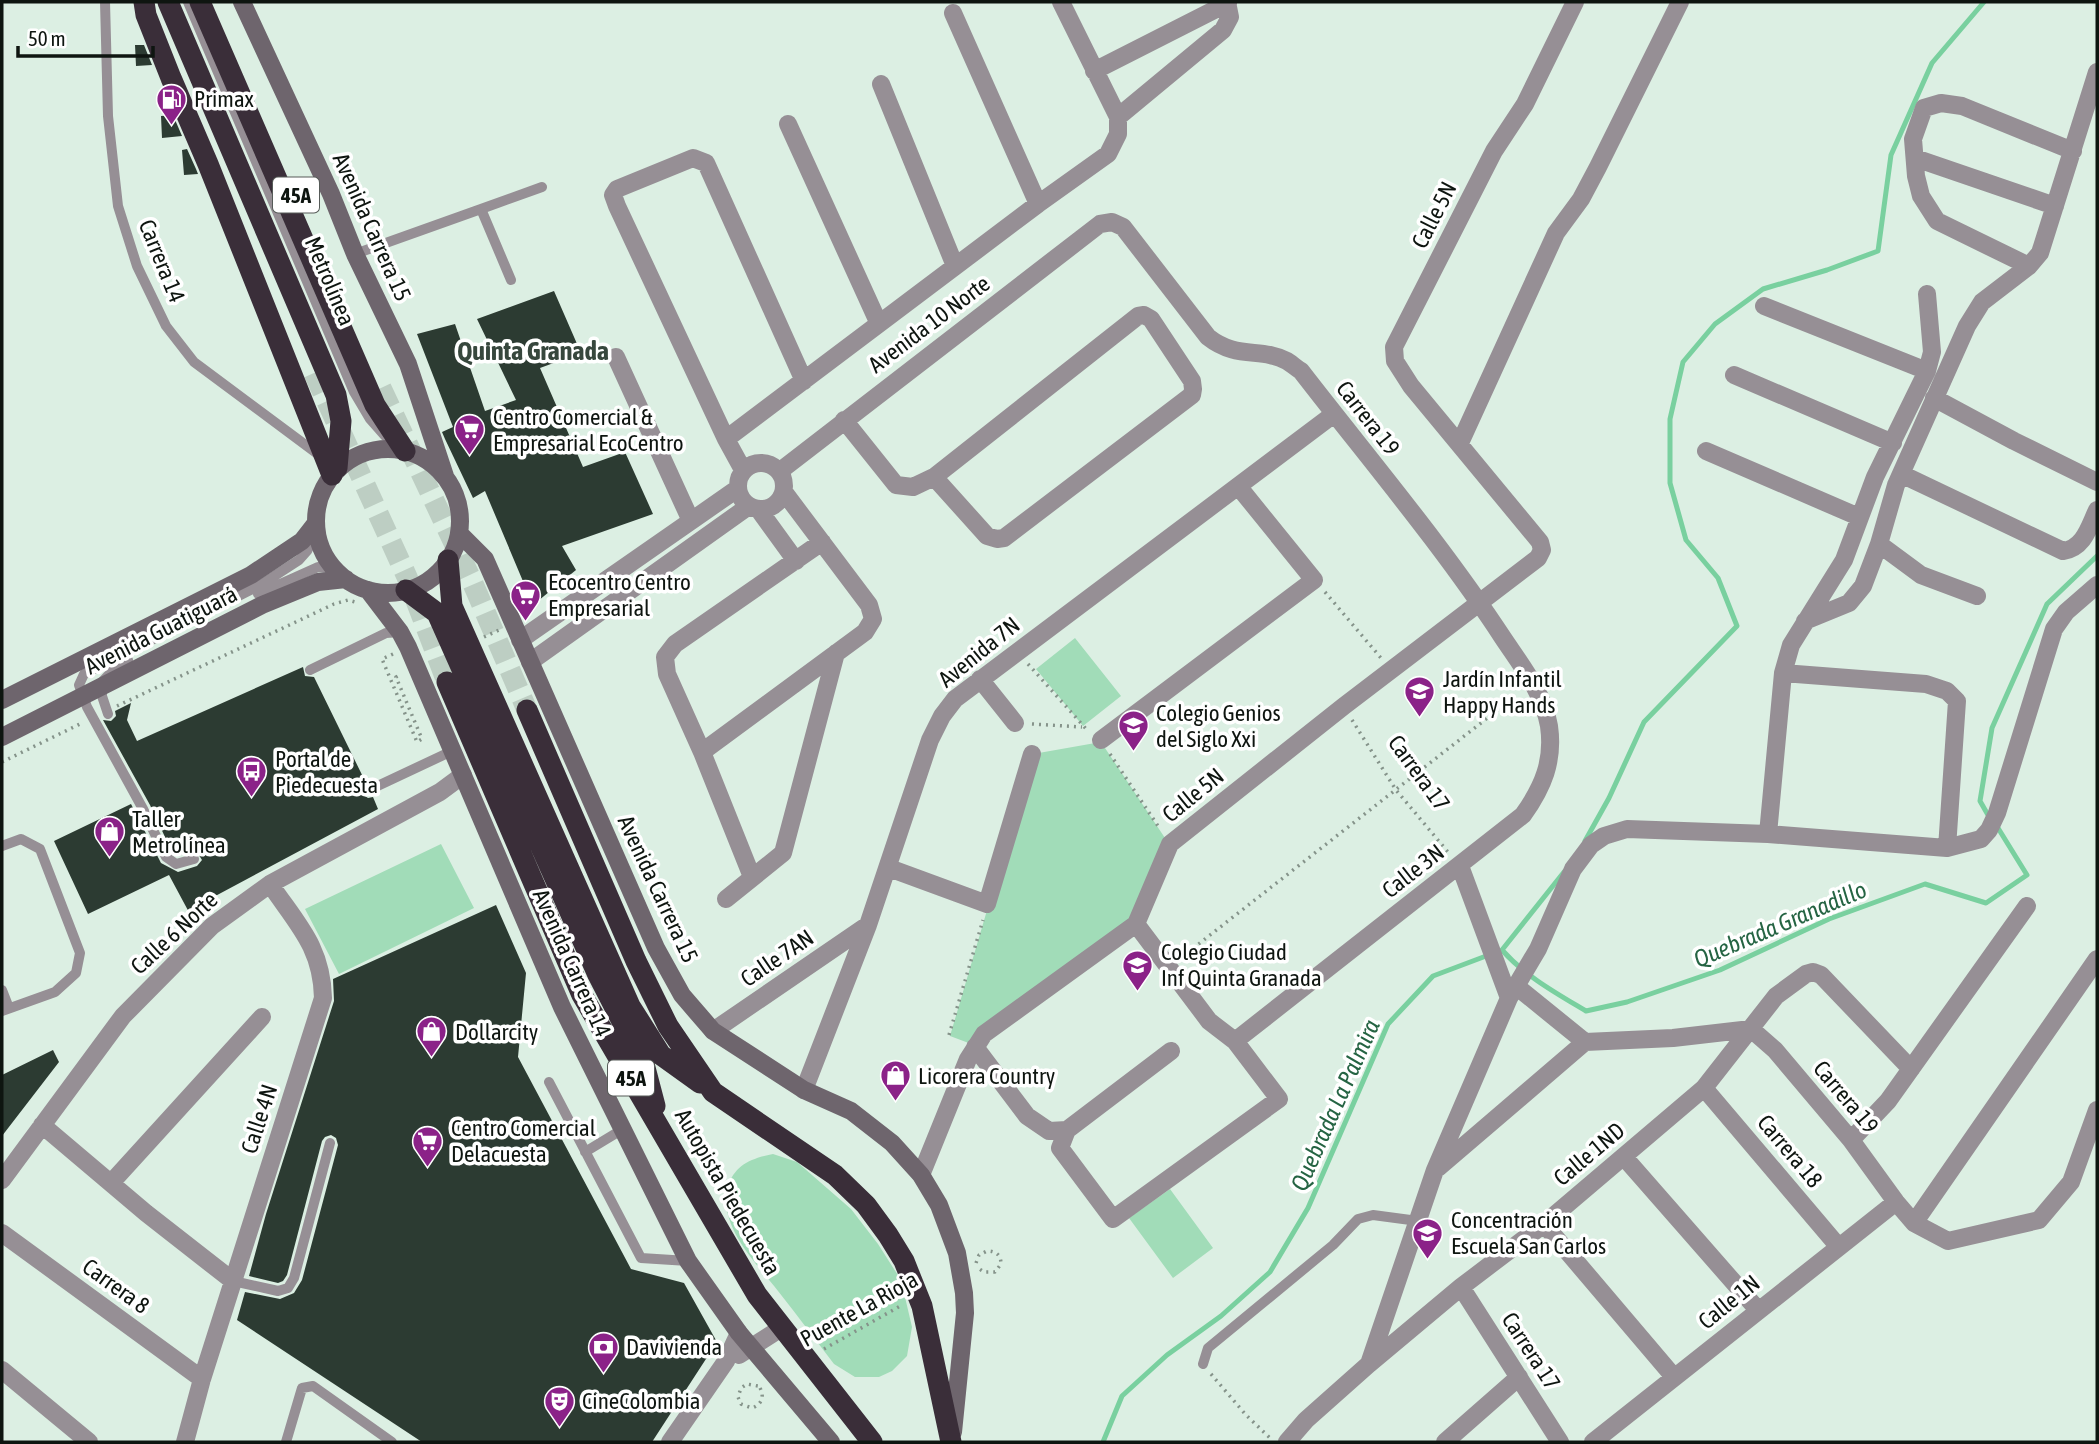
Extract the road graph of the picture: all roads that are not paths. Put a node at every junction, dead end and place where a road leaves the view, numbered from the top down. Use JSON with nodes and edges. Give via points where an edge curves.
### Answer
{"nodes":[{"id":1,"x":105,"y":2,"type":"edge"},
{"id":2,"x":144,"y":2,"type":"edge"},
{"id":3,"x":157,"y":2,"type":"edge"},
{"id":4,"x":168,"y":2,"type":"edge"},
{"id":5,"x":185,"y":2,"type":"edge"},
{"id":6,"x":201,"y":2,"type":"edge"},
{"id":7,"x":212,"y":2,"type":"edge"},
{"id":8,"x":242,"y":2,"type":"edge"},
{"id":9,"x":1061,"y":2,"type":"edge"},
{"id":10,"x":1575,"y":2,"type":"edge"},
{"id":11,"x":1680,"y":2,"type":"edge"},
{"id":12,"x":1228,"y":3,"type":"edge"},
{"id":13,"x":953,"y":13,"type":"dead end"},
{"id":14,"x":1094,"y":71,"type":"junction"},
{"id":15,"x":2097,"y":72,"type":"edge"},
{"id":16,"x":881,"y":84,"type":"dead end"},
{"id":17,"x":1118,"y":117,"type":"junction"},
{"id":18,"x":788,"y":124,"type":"dead end"},
{"id":19,"x":2073,"y":151,"type":"junction"},
{"id":20,"x":1915,"y":158,"type":"junction"},
{"id":21,"x":542,"y":187,"type":"dead end"},
{"id":22,"x":1038,"y":204,"type":"junction"},
{"id":23,"x":2055,"y":206,"type":"junction"},
{"id":24,"x":481,"y":209,"type":"junction"},
{"id":25,"x":1112,"y":222,"type":"joint"},
{"id":26,"x":355,"y":254,"type":"junction"},
{"id":27,"x":955,"y":266,"type":"junction"},
{"id":28,"x":2029,"y":266,"type":"junction"},
{"id":29,"x":510,"y":280,"type":"dead end"},
{"id":30,"x":1927,"y":294,"type":"dead end"},
{"id":31,"x":1764,"y":306,"type":"dead end"},
{"id":32,"x":879,"y":324,"type":"junction"},
{"id":33,"x":617,"y":358,"type":"dead end"},
{"id":34,"x":1927,"y":371,"type":"junction"},
{"id":35,"x":314,"y":373,"type":"tunnel mouth"},
{"id":36,"x":1734,"y":375,"type":"dead end"},
{"id":37,"x":804,"y":381,"type":"junction"},
{"id":38,"x":381,"y":388,"type":"tunnel mouth"},
{"id":39,"x":1934,"y":398,"type":"junction"},
{"id":40,"x":1334,"y":414,"type":"junction"},
{"id":41,"x":844,"y":420,"type":"junction"},
{"id":42,"x":726,"y":439,"type":"junction"},
{"id":43,"x":1460,"y":443,"type":"junction"},
{"id":44,"x":1893,"y":443,"type":"junction"},
{"id":45,"x":402,"y":451,"type":"junction"},
{"id":46,"x":1706,"y":451,"type":"dead end"},
{"id":47,"x":336,"y":467,"type":"junction"},
{"id":48,"x":743,"y":470,"type":"junction"},
{"id":49,"x":780,"y":471,"type":"junction"},
{"id":50,"x":1901,"y":474,"type":"junction"},
{"id":51,"x":444,"y":476,"type":"junction"},
{"id":52,"x":934,"y":477,"type":"junction"},
{"id":53,"x":2097,"y":482,"type":"edge"},
{"id":54,"x":1238,"y":486,"type":"junction"},
{"id":55,"x":737,"y":489,"type":"junction"},
{"id":56,"x":784,"y":492,"type":"junction"},
{"id":57,"x":754,"y":508,"type":"junction"},
{"id":58,"x":2097,"y":510,"type":"edge"},
{"id":59,"x":1859,"y":517,"type":"junction"},
{"id":60,"x":691,"y":522,"type":"junction"},
{"id":61,"x":316,"y":526,"type":"junction"},
{"id":62,"x":460,"y":533,"type":"junction"},
{"id":63,"x":822,"y":542,"type":"junction"},
{"id":64,"x":1879,"y":544,"type":"junction"},
{"id":65,"x":448,"y":560,"type":"junction"},
{"id":66,"x":796,"y":561,"type":"junction"},
{"id":67,"x":344,"y":577,"type":"junction"},
{"id":68,"x":2097,"y":584,"type":"edge"},
{"id":69,"x":406,"y":590,"type":"junction"},
{"id":70,"x":364,"y":596,"type":"junction"},
{"id":71,"x":1977,"y":596,"type":"dead end"},
{"id":72,"x":1480,"y":602,"type":"junction"},
{"id":73,"x":1805,"y":621,"type":"junction"},
{"id":74,"x":400,"y":632,"type":"junction"},
{"id":75,"x":520,"y":640,"type":"junction"},
{"id":76,"x":836,"y":653,"type":"junction"},
{"id":77,"x":530,"y":662,"type":"junction"},
{"id":78,"x":310,"y":670,"type":"dead end"},
{"id":79,"x":1783,"y":673,"type":"junction"},
{"id":80,"x":980,"y":679,"type":"junction"},
{"id":81,"x":447,"y":682,"type":"tunnel mouth"},
{"id":82,"x":102,"y":688,"type":"junction"},
{"id":83,"x":83,"y":697,"type":"junction"},
{"id":84,"x":2,"y":700,"type":"edge"},
{"id":85,"x":1542,"y":700,"type":"joint"},
{"id":86,"x":527,"y":710,"type":"tunnel mouth"},
{"id":87,"x":108,"y":712,"type":"road end"},
{"id":88,"x":1015,"y":723,"type":"road end"},
{"id":89,"x":2,"y":737,"type":"edge"},
{"id":90,"x":1101,"y":740,"type":"dead end"},
{"id":91,"x":452,"y":751,"type":"junction"},
{"id":92,"x":702,"y":752,"type":"junction"},
{"id":93,"x":1032,"y":754,"type":"dead end"},
{"id":94,"x":463,"y":775,"type":"junction"},
{"id":95,"x":369,"y":790,"type":"dead end"},
{"id":96,"x":440,"y":792,"type":"junction"},
{"id":97,"x":472,"y":796,"type":"junction"},
{"id":98,"x":1768,"y":834,"type":"junction"},
{"id":99,"x":2,"y":846,"type":"edge"},
{"id":100,"x":1947,"y":848,"type":"junction"},
{"id":101,"x":194,"y":859,"type":"dead end"},
{"id":102,"x":1460,"y":866,"type":"junction"},
{"id":103,"x":889,"y":868,"type":"junction"},
{"id":104,"x":752,"y":877,"type":"junction"},
{"id":105,"x":270,"y":884,"type":"junction"},
{"id":106,"x":726,"y":899,"type":"dead end"},
{"id":107,"x":2027,"y":906,"type":"dead end"},
{"id":108,"x":1136,"y":924,"type":"junction"},
{"id":109,"x":868,"y":925,"type":"junction"},
{"id":110,"x":2097,"y":959,"type":"edge"},
{"id":111,"x":1515,"y":988,"type":"junction"},
{"id":112,"x":2,"y":990,"type":"edge"},
{"id":113,"x":5,"y":1010,"type":"edge"},
{"id":114,"x":262,"y":1017,"type":"dead end"},
{"id":115,"x":1751,"y":1029,"type":"junction"},
{"id":116,"x":713,"y":1031,"type":"junction"},
{"id":117,"x":1235,"y":1041,"type":"junction"},
{"id":118,"x":1585,"y":1042,"type":"junction"},
{"id":119,"x":975,"y":1047,"type":"junction"},
{"id":120,"x":1171,"y":1051,"type":"dead end"},
{"id":121,"x":1911,"y":1069,"type":"junction"},
{"id":122,"x":549,"y":1082,"type":"dead end"},
{"id":123,"x":1704,"y":1088,"type":"junction"},
{"id":124,"x":804,"y":1090,"type":"junction"},
{"id":125,"x":713,"y":1092,"type":"junction"},
{"id":126,"x":2097,"y":1110,"type":"edge"},
{"id":127,"x":42,"y":1125,"type":"junction"},
{"id":128,"x":623,"y":1129,"type":"junction"},
{"id":129,"x":1067,"y":1130,"type":"junction"},
{"id":130,"x":662,"y":1132,"type":"junction"},
{"id":131,"x":1851,"y":1140,"type":"junction"},
{"id":132,"x":330,"y":1143,"type":"dead end"},
{"id":133,"x":585,"y":1152,"type":"junction"},
{"id":134,"x":1624,"y":1157,"type":"junction"},
{"id":135,"x":1435,"y":1170,"type":"junction"},
{"id":136,"x":921,"y":1175,"type":"junction"},
{"id":137,"x":2,"y":1180,"type":"edge"},
{"id":138,"x":111,"y":1184,"type":"junction"},
{"id":139,"x":1896,"y":1202,"type":"junction"},
{"id":140,"x":1418,"y":1222,"type":"junction"},
{"id":141,"x":1914,"y":1223,"type":"junction"},
{"id":142,"x":1544,"y":1224,"type":"junction"},
{"id":143,"x":2,"y":1233,"type":"edge"},
{"id":144,"x":1838,"y":1246,"type":"junction"},
{"id":145,"x":688,"y":1261,"type":"junction"},
{"id":146,"x":233,"y":1281,"type":"junction"},
{"id":147,"x":1461,"y":1287,"type":"junction"},
{"id":148,"x":1758,"y":1310,"type":"junction"},
{"id":149,"x":783,"y":1328,"type":"junction"},
{"id":150,"x":738,"y":1333,"type":"junction"},
{"id":151,"x":752,"y":1349,"type":"junction"},
{"id":152,"x":726,"y":1361,"type":"junction"},
{"id":153,"x":1203,"y":1364,"type":"road end"},
{"id":154,"x":1369,"y":1364,"type":"junction"},
{"id":155,"x":2,"y":1370,"type":"edge"},
{"id":156,"x":1519,"y":1377,"type":"junction"},
{"id":157,"x":1674,"y":1377,"type":"junction"},
{"id":158,"x":202,"y":1378,"type":"junction"},
{"id":159,"x":89,"y":1442,"type":"edge"},
{"id":160,"x":185,"y":1442,"type":"edge"},
{"id":161,"x":286,"y":1442,"type":"edge"},
{"id":162,"x":392,"y":1442,"type":"edge"},
{"id":163,"x":670,"y":1442,"type":"edge"},
{"id":164,"x":831,"y":1442,"type":"edge"},
{"id":165,"x":873,"y":1442,"type":"edge"},
{"id":166,"x":951,"y":1442,"type":"edge"},
{"id":167,"x":1287,"y":1442,"type":"edge"},
{"id":168,"x":1445,"y":1442,"type":"edge"},
{"id":169,"x":1560,"y":1442,"type":"edge"},
{"id":170,"x":1593,"y":1442,"type":"edge"}],
"edges":[{"from":1,"to":47,"type":"lane","name":"Carrera 14","via":[[108,116],[118,206],[136,266],[166,326],[194,362]]},
{"from":2,"to":47,"type":"highway","via":[[171,78]]},
{"from":3,"to":35,"type":"highway","number":"45A"},
{"from":4,"to":47,"type":"highway","via":[[337,394],[341,421]]},
{"from":5,"to":45,"type":"lane","name":"Metrolínea","via":[[354,391],[370,419]]},
{"from":5,"to":47,"type":"lane","name":"Metrolínea","via":[[342,377],[350,438]]},
{"from":6,"to":45,"type":"highway","via":[[375,405]]},
{"from":7,"to":38,"type":"highway","number":"45A"},
{"from":8,"to":26,"type":"street","name":"Avenida Carrera 15"},
{"from":9,"to":14,"type":"street"},
{"from":10,"to":43,"type":"street","name":"Calle 5N","via":[[1394,347],[1395,361],[1411,386]]},
{"from":11,"to":43,"type":"street","via":[[1598,167],[1556,233]]},
{"from":12,"to":14,"type":"street"},
{"from":12,"to":17,"type":"street","via":[[1230,17],[1223,30]]},
{"from":13,"to":22,"type":"street"},
{"from":14,"to":17,"type":"street"},
{"from":15,"to":19,"type":"street"},
{"from":16,"to":27,"type":"street"},
{"from":17,"to":22,"type":"street","via":[[1118,134],[1108,154]]},
{"from":18,"to":32,"type":"street"},
{"from":19,"to":20,"type":"street","via":[[1962,106],[1941,103],[1924,108],[1913,139]]},
{"from":19,"to":23,"type":"street"},
{"from":20,"to":23,"type":"street"},
{"from":20,"to":28,"type":"street","via":[[1922,196],[1937,221]]},
{"from":21,"to":24,"type":"lane"},
{"from":22,"to":27,"type":"street"},
{"from":23,"to":28,"type":"street","via":[[2040,253]]},
{"from":24,"to":26,"type":"lane"},
{"from":24,"to":29,"type":"lane"},
{"from":25,"to":40,"type":"street","name":"Carrera 19","via":[[1123,227],[1208,337],[1238,353],[1286,360]]},
{"from":25,"to":41,"type":"street","name":"Avenida 10 Norte","via":[[1100,224]]},
{"from":26,"to":51,"type":"street","name":"Avenida Carrera 15","via":[[408,364]]},
{"from":27,"to":32,"type":"street"},
{"from":28,"to":39,"type":"street","via":[[1982,302]]},
{"from":30,"to":34,"type":"street","via":[[1932,352]]},
{"from":31,"to":34,"type":"street"},
{"from":32,"to":37,"type":"street"},
{"from":33,"to":60,"type":"street"},
{"from":34,"to":44,"type":"street"},
{"from":36,"to":44,"type":"street"},
{"from":37,"to":42,"type":"street"},
{"from":37,"to":42,"type":"street","via":[[706,163],[693,158],[617,189],[612,195]]},
{"from":39,"to":50,"type":"street"},
{"from":39,"to":53,"type":"street"},
{"from":40,"to":54,"type":"street","name":"Avenida 7N"},
{"from":40,"to":72,"type":"street","name":"Carrera 19"},
{"from":41,"to":49,"type":"street","name":"Avenida 10 Norte"},
{"from":41,"to":52,"type":"street","via":[[895,485],[914,487]]},
{"from":42,"to":48,"type":"street"},
{"from":43,"to":72,"type":"street","name":"Calle 5N","via":[[1542,550],[1538,558]]},
{"from":44,"to":59,"type":"street"},
{"from":45,"to":47,"type":"street","via":[[370,451]]},
{"from":45,"to":51,"type":"street","via":[[424,458]]},
{"from":46,"to":59,"type":"street"},
{"from":47,"to":61,"type":"street","via":[[320,498]]},
{"from":48,"to":49,"type":"street","via":[[762,462]]},
{"from":48,"to":55,"type":"street"},
{"from":49,"to":56,"type":"street"},
{"from":50,"to":58,"type":"street","via":[[2063,551],[2074,550],[2082,541]]},
{"from":50,"to":64,"type":"street"},
{"from":51,"to":62,"type":"street","via":[[455,493]]},
{"from":52,"to":52,"type":"street","via":[[987,536],[1004,538],[1192,395],[1192,381],[1151,319],[1138,316]]},
{"from":54,"to":80,"type":"street","name":"Avenida 7N"},
{"from":54,"to":90,"type":"street","via":[[1314,580]]},
{"from":55,"to":57,"type":"street","via":[[741,499]]},
{"from":55,"to":60,"type":"street"},
{"from":56,"to":57,"type":"street","via":[[770,508]]},
{"from":56,"to":63,"type":"street"},
{"from":57,"to":66,"type":"street"},
{"from":57,"to":77,"type":"street"},
{"from":59,"to":73,"type":"street","via":[[1844,560]]},
{"from":60,"to":75,"type":"street"},
{"from":61,"to":67,"type":"street","via":[[330,564]]},
{"from":61,"to":83,"type":"lane","via":[[299,560],[262,584],[84,674],[79,685]]},
{"from":61,"to":84,"type":"street","name":"Avenida Guatiguará","via":[[302,541],[251,575]]},
{"from":62,"to":65,"type":"street"},
{"from":62,"to":75,"type":"street","name":"Avenida Carrera 15","via":[[485,559]]},
{"from":63,"to":66,"type":"street"},
{"from":63,"to":76,"type":"street","via":[[869,604],[873,619],[865,632]]},
{"from":64,"to":71,"type":"street","via":[[1920,575]]},
{"from":64,"to":73,"type":"street","via":[[1863,586],[1849,603]]},
{"from":65,"to":69,"type":"street","via":[[423,584]]},
{"from":65,"to":125,"type":"highway","via":[[452,606],[631,1006],[661,1055]]},
{"from":66,"to":92,"type":"street","via":[[675,644],[665,657],[667,674]]},
{"from":67,"to":70,"type":"street"},
{"from":67,"to":82,"type":"street","name":"Avenida Guatiguará","via":[[318,582],[262,605]]},
{"from":68,"to":100,"type":"street","via":[[2054,629],[1989,830],[1981,839]]},
{"from":69,"to":70,"type":"street"},
{"from":69,"to":130,"type":"highway","via":[[437,614],[598,975],[644,1064]]},
{"from":70,"to":74,"type":"street","name":"Avenida Carrera 14"},
{"from":72,"to":85,"type":"street","name":"Carrera 19"},
{"from":72,"to":108,"type":"street","name":"Calle 5N","via":[[1170,844]]},
{"from":73,"to":79,"type":"street","via":[[1791,645]]},
{"from":74,"to":78,"type":"lane","via":[[386,633]]},
{"from":74,"to":91,"type":"street","name":"Avenida Carrera 14"},
{"from":75,"to":77,"type":"street","name":"Avenida Carrera 15"},
{"from":76,"to":92,"type":"street"},
{"from":76,"to":104,"type":"street","via":[[783,853]]},
{"from":77,"to":116,"type":"street","name":"Avenida Carrera 15","via":[[656,948],[681,995]]},
{"from":79,"to":98,"type":"street"},
{"from":79,"to":100,"type":"street","via":[[1926,684],[1947,691],[1957,701]]},
{"from":80,"to":88,"type":"street"},
{"from":80,"to":103,"type":"street","name":"Avenida 7N","via":[[955,699],[930,740]]},
{"from":81,"to":130,"type":"highway","name":"Autopista Piedecuesta","number":"45A","via":[[582,995]]},
{"from":82,"to":83,"type":"street","name":"Avenida Guatiguará"},
{"from":82,"to":87,"type":"lane"},
{"from":83,"to":89,"type":"street","name":"Avenida Guatiguará"},
{"from":83,"to":101,"type":"lane","via":[[166,857],[176,864]]},
{"from":85,"to":102,"type":"street","name":"Calle 3N","via":[[1550,758],[1540,792],[1523,815]]},
{"from":86,"to":125,"type":"highway","name":"Autopista Piedecuesta","number":"45A","via":[[636,961],[668,1026]]},
{"from":91,"to":94,"type":"street","name":"Avenida Carrera 14"},
{"from":91,"to":95,"type":"lane"},
{"from":92,"to":104,"type":"street"},
{"from":93,"to":103,"type":"street","via":[[988,904]]},
{"from":94,"to":96,"type":"street","name":"Calle 6 Norte"},
{"from":94,"to":97,"type":"street","name":"Avenida Carrera 14"},
{"from":96,"to":97,"type":"street"},
{"from":96,"to":105,"type":"street","name":"Calle 6 Norte"},
{"from":97,"to":128,"type":"street","name":"Avenida Carrera 14","via":[[562,1007]]},
{"from":98,"to":100,"type":"street"},
{"from":98,"to":111,"type":"street","via":[[1626,829],[1604,836],[1573,869],[1538,949]]},
{"from":99,"to":113,"type":"lane","via":[[21,839],[40,849],[80,953],[76,974],[55,992]]},
{"from":102,"to":111,"type":"street","via":[[1497,964]]},
{"from":102,"to":117,"type":"street","name":"Calle 3N"},
{"from":103,"to":109,"type":"street","name":"Avenida 7N"},
{"from":104,"to":106,"type":"street"},
{"from":105,"to":127,"type":"street","name":"Calle 6 Norte","via":[[212,926],[123,1016]]},
{"from":105,"to":146,"type":"street","name":"Calle 4N","via":[[314,949],[323,976],[323,998]]},
{"from":107,"to":121,"type":"street"},
{"from":108,"to":117,"type":"street","via":[[1209,1021]]},
{"from":108,"to":119,"type":"street","via":[[985,1034]]},
{"from":109,"to":116,"type":"street","name":"Calle 7AN"},
{"from":109,"to":124,"type":"street","name":"Avenida 7N"},
{"from":110,"to":141,"type":"street"},
{"from":111,"to":118,"type":"street"},
{"from":111,"to":135,"type":"street"},
{"from":112,"to":113,"type":"lane"},
{"from":114,"to":138,"type":"street"},
{"from":115,"to":118,"type":"street"},
{"from":115,"to":121,"type":"street","name":"Calle 1ND","via":[[1776,996],[1813,972]]},
{"from":115,"to":123,"type":"street","name":"Calle 1ND"},
{"from":115,"to":131,"type":"street","name":"Carrera 19"},
{"from":116,"to":124,"type":"street","name":"Avenida Carrera 15"},
{"from":117,"to":129,"type":"street","via":[[1279,1099],[1113,1219],[1060,1148]]},
{"from":118,"to":135,"type":"street"},
{"from":119,"to":129,"type":"street","via":[[1027,1116],[1049,1131]]},
{"from":119,"to":136,"type":"street"},
{"from":120,"to":129,"type":"street"},
{"from":121,"to":131,"type":"street"},
{"from":122,"to":133,"type":"lane"},
{"from":123,"to":134,"type":"street","name":"Calle 1ND"},
{"from":123,"to":144,"type":"street","name":"Carrera 18"},
{"from":124,"to":136,"type":"street","name":"Avenida Carrera 15","via":[[851,1111],[892,1143]]},
{"from":125,"to":166,"type":"highway","name":"Autopista Piedecuesta","number":"45A","via":[[835,1175],[888,1235],[922,1306]]},
{"from":126,"to":141,"type":"street","via":[[2071,1182],[2039,1220],[1948,1241]]},
{"from":127,"to":137,"type":"street","name":"Calle 6 Norte"},
{"from":127,"to":138,"type":"street"},
{"from":128,"to":133,"type":"lane"},
{"from":128,"to":145,"type":"street","name":"Avenida Carrera 14"},
{"from":130,"to":149,"type":"highway","name":"Autopista Piedecuesta","number":"45A","via":[[757,1295]]},
{"from":131,"to":139,"type":"street","name":"Carrera 19"},
{"from":132,"to":146,"type":"lane","via":[[288,1288],[278,1291]]},
{"from":133,"to":145,"type":"lane","via":[[641,1258]]},
{"from":134,"to":142,"type":"street","name":"Calle 1ND"},
{"from":134,"to":148,"type":"street"},
{"from":135,"to":140,"type":"street"},
{"from":136,"to":166,"type":"street","name":"Avenida Carrera 15","via":[[939,1205],[957,1253],[964,1293]]},
{"from":138,"to":146,"type":"street"},
{"from":139,"to":141,"type":"street","name":"Carrera 19"},
{"from":139,"to":144,"type":"street","name":"Calle 1N"},
{"from":140,"to":153,"type":"lane","via":[[1373,1215],[1359,1219],[1208,1348]]},
{"from":140,"to":154,"type":"street"},
{"from":142,"to":147,"type":"street","name":"Calle 1ND"},
{"from":142,"to":157,"type":"street"},
{"from":143,"to":158,"type":"street","name":"Carrera 8"},
{"from":144,"to":148,"type":"street","name":"Calle 1N"},
{"from":145,"to":150,"type":"street","name":"Avenida Carrera 14"},
{"from":146,"to":158,"type":"street","name":"Calle 4N"},
{"from":147,"to":154,"type":"street","name":"Calle 1ND"},
{"from":147,"to":156,"type":"street","name":"Carrera 17"},
{"from":148,"to":157,"type":"street","name":"Calle 1N"},
{"from":149,"to":151,"type":"street"},
{"from":149,"to":165,"type":"highway","name":"Autopista Piedecuesta","number":"45A"},
{"from":150,"to":151,"type":"street","name":"Avenida Carrera 14"},
{"from":150,"to":152,"type":"street"},
{"from":151,"to":152,"type":"street"},
{"from":151,"to":164,"type":"street","name":"Avenida Carrera 14"},
{"from":152,"to":163,"type":"street"},
{"from":154,"to":167,"type":"street","name":"Calle 1ND"},
{"from":155,"to":159,"type":"street"},
{"from":156,"to":168,"type":"street"},
{"from":156,"to":169,"type":"street","name":"Carrera 17"},
{"from":157,"to":170,"type":"street","name":"Calle 1N"},
{"from":158,"to":160,"type":"street","name":"Calle 4N"},
{"from":161,"to":162,"type":"lane","via":[[302,1388],[313,1386]]}]}
